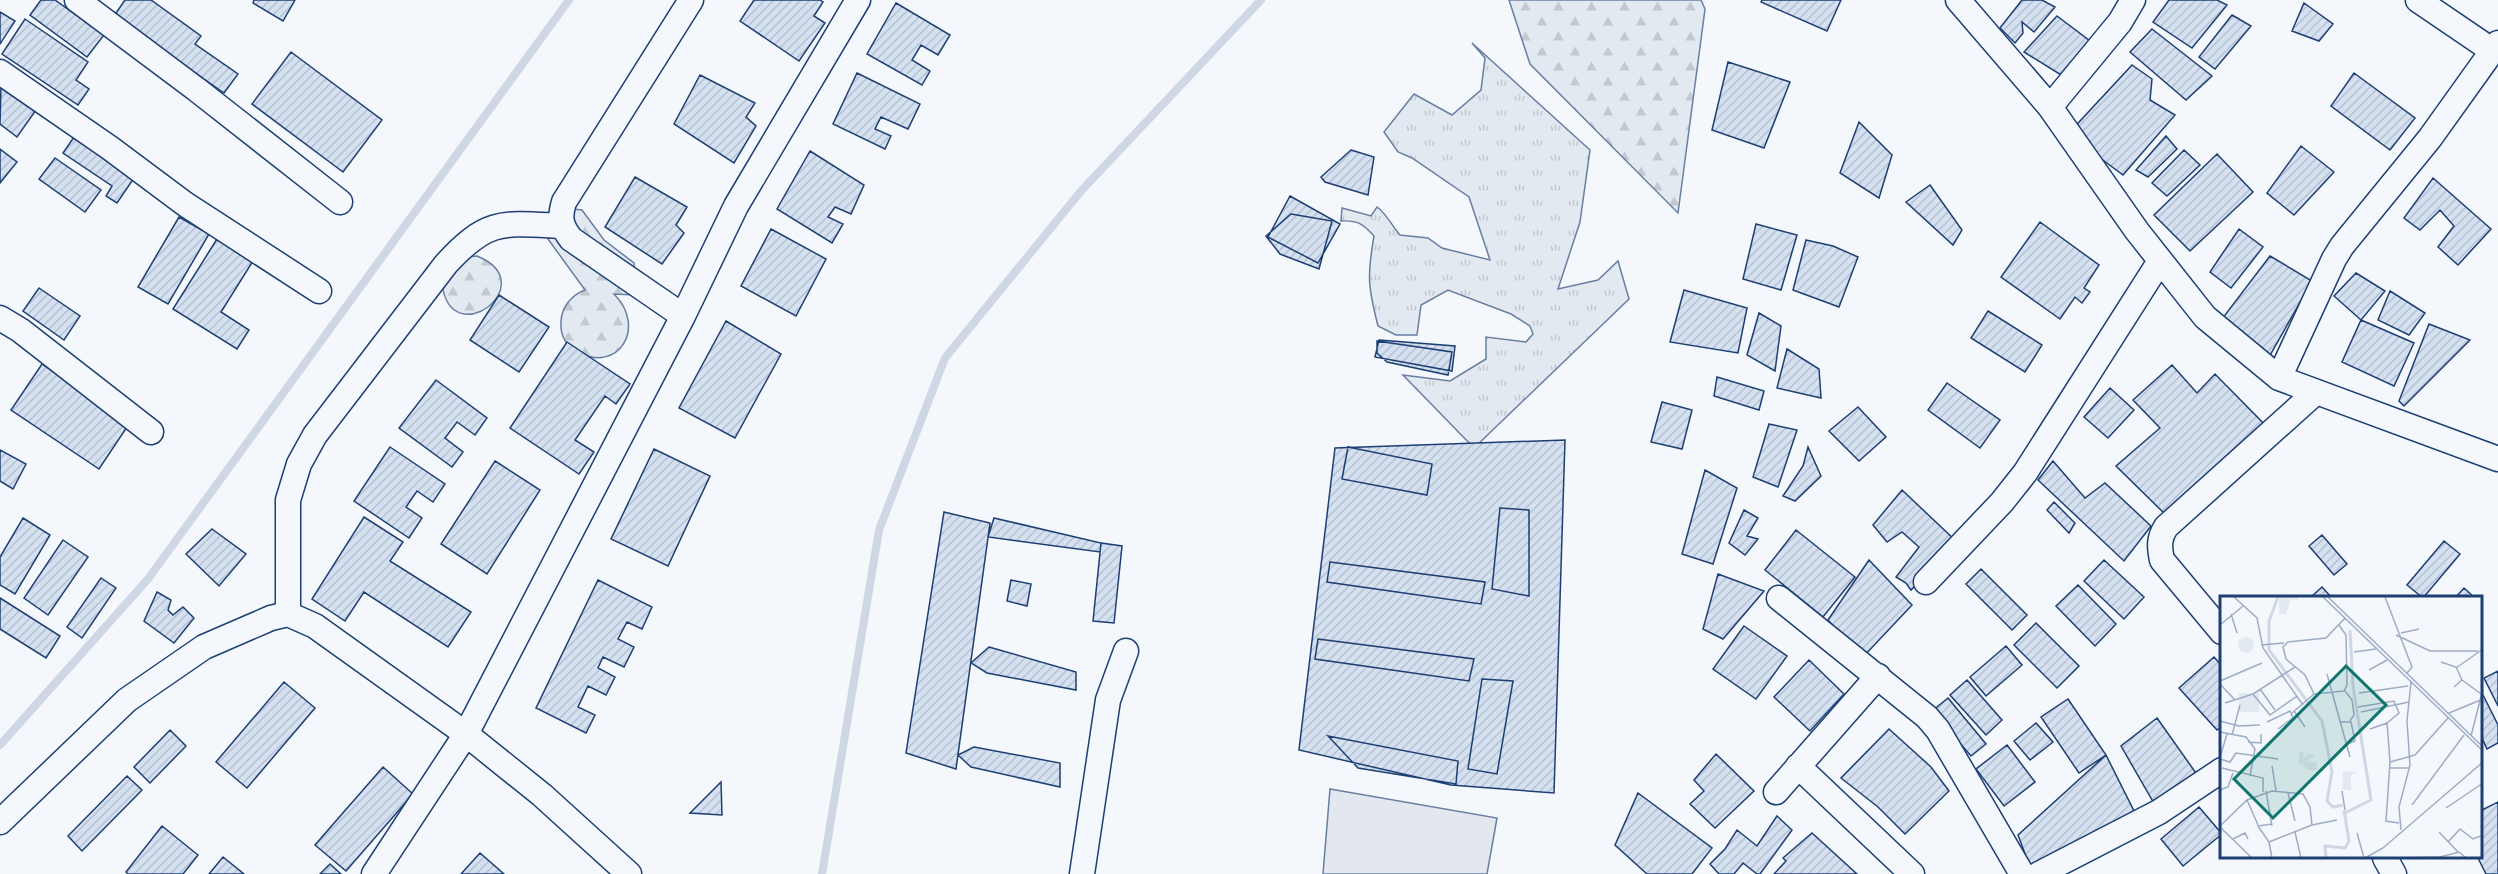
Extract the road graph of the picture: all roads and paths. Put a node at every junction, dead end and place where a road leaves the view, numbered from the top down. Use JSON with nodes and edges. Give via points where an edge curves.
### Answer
{"nodes":[{"id":1,"x":77,"y":0,"type":"edge"},
{"id":2,"x":691,"y":0,"type":"edge"},
{"id":3,"x":858,"y":0,"type":"edge"},
{"id":4,"x":1958,"y":0,"type":"edge"},
{"id":5,"x":2133,"y":0,"type":"edge"},
{"id":6,"x":2418,"y":0,"type":"edge"},
{"id":7,"x":2496,"y":47,"type":"edge"},
{"id":8,"x":0,"y":72,"type":"edge"},
{"id":9,"x":2050,"y":107,"type":"junction"},
{"id":10,"x":340,"y":202,"type":"dead end"},
{"id":11,"x":562,"y":226,"type":"junction"},
{"id":12,"x":2160,"y":261,"type":"junction"},
{"id":13,"x":319,"y":291,"type":"dead end"},
{"id":14,"x":683,"y":316,"type":"junction"},
{"id":15,"x":0,"y":318,"type":"edge"},
{"id":16,"x":2279,"y":378,"type":"junction"},
{"id":17,"x":2316,"y":392,"type":"junction"},
{"id":18,"x":151,"y":432,"type":"dead end"},
{"id":19,"x":2498,"y":459,"type":"edge"},
{"id":20,"x":1926,"y":582,"type":"dead end"},
{"id":21,"x":1779,"y":598,"type":"dead end"},
{"id":22,"x":288,"y":614,"type":"junction"},
{"id":23,"x":2220,"y":630,"type":"edge"},
{"id":24,"x":1126,"y":651,"type":"dead end"},
{"id":25,"x":1878,"y":676,"type":"junction"},
{"id":26,"x":466,"y":734,"type":"junction"},
{"id":27,"x":1798,"y":766,"type":"junction"},
{"id":28,"x":2220,"y":771,"type":"edge"},
{"id":29,"x":1776,"y":792,"type":"dead end"},
{"id":30,"x":0,"y":822,"type":"edge"},
{"id":31,"x":2386,"y":859,"type":"edge"},
{"id":32,"x":374,"y":874,"type":"edge"},
{"id":33,"x":629,"y":874,"type":"edge"},
{"id":34,"x":1082,"y":874,"type":"edge"},
{"id":35,"x":1912,"y":874,"type":"edge"},
{"id":36,"x":2022,"y":874,"type":"edge"},
{"id":37,"x":2039,"y":874,"type":"edge"},
{"id":38,"x":2394,"y":874,"type":"edge"}],
"edges":[{"from":1,"to":10,"type":"street"},
{"from":2,"to":11,"type":"street","via":[[564,202]]},
{"from":3,"to":14,"type":"street","via":[[736,206]]},
{"from":4,"to":9,"type":"street"},
{"from":5,"to":9,"type":"street","via":[[2120,22]]},
{"from":6,"to":7,"type":"street"},
{"from":7,"to":16,"type":"street","via":[[2334,259]]},
{"from":8,"to":13,"type":"street","via":[[185,204]]},
{"from":9,"to":12,"type":"street"},
{"from":11,"to":14,"type":"street","via":[[571,239]]},
{"from":11,"to":22,"type":"street","via":[[508,223],[482,231],[462,247],[315,435],[299,464],[288,500]]},
{"from":12,"to":16,"type":"street","via":[[2205,316]]},
{"from":12,"to":20,"type":"street","via":[[2025,473]]},
{"from":14,"to":26,"type":"street"},
{"from":15,"to":18,"type":"street"},
{"from":16,"to":17,"type":"street"},
{"from":17,"to":19,"type":"street"},
{"from":17,"to":23,"type":"street","via":[[2166,526],[2160,537],[2162,560]]},
{"from":21,"to":25,"type":"street"},
{"from":22,"to":26,"type":"street","via":[[315,626]]},
{"from":22,"to":30,"type":"street","via":[[204,647],[127,700]]},
{"from":24,"to":34,"type":"street","via":[[1108,700]]},
{"from":25,"to":27,"type":"street"},
{"from":25,"to":36,"type":"street","via":[[1938,730]]},
{"from":26,"to":32,"type":"street"},
{"from":26,"to":33,"type":"street","via":[[542,795]]},
{"from":27,"to":29,"type":"street"},
{"from":27,"to":35,"type":"street"},
{"from":28,"to":37,"type":"street","via":[[2159,812]]},
{"from":31,"to":38,"type":"street"}]}
